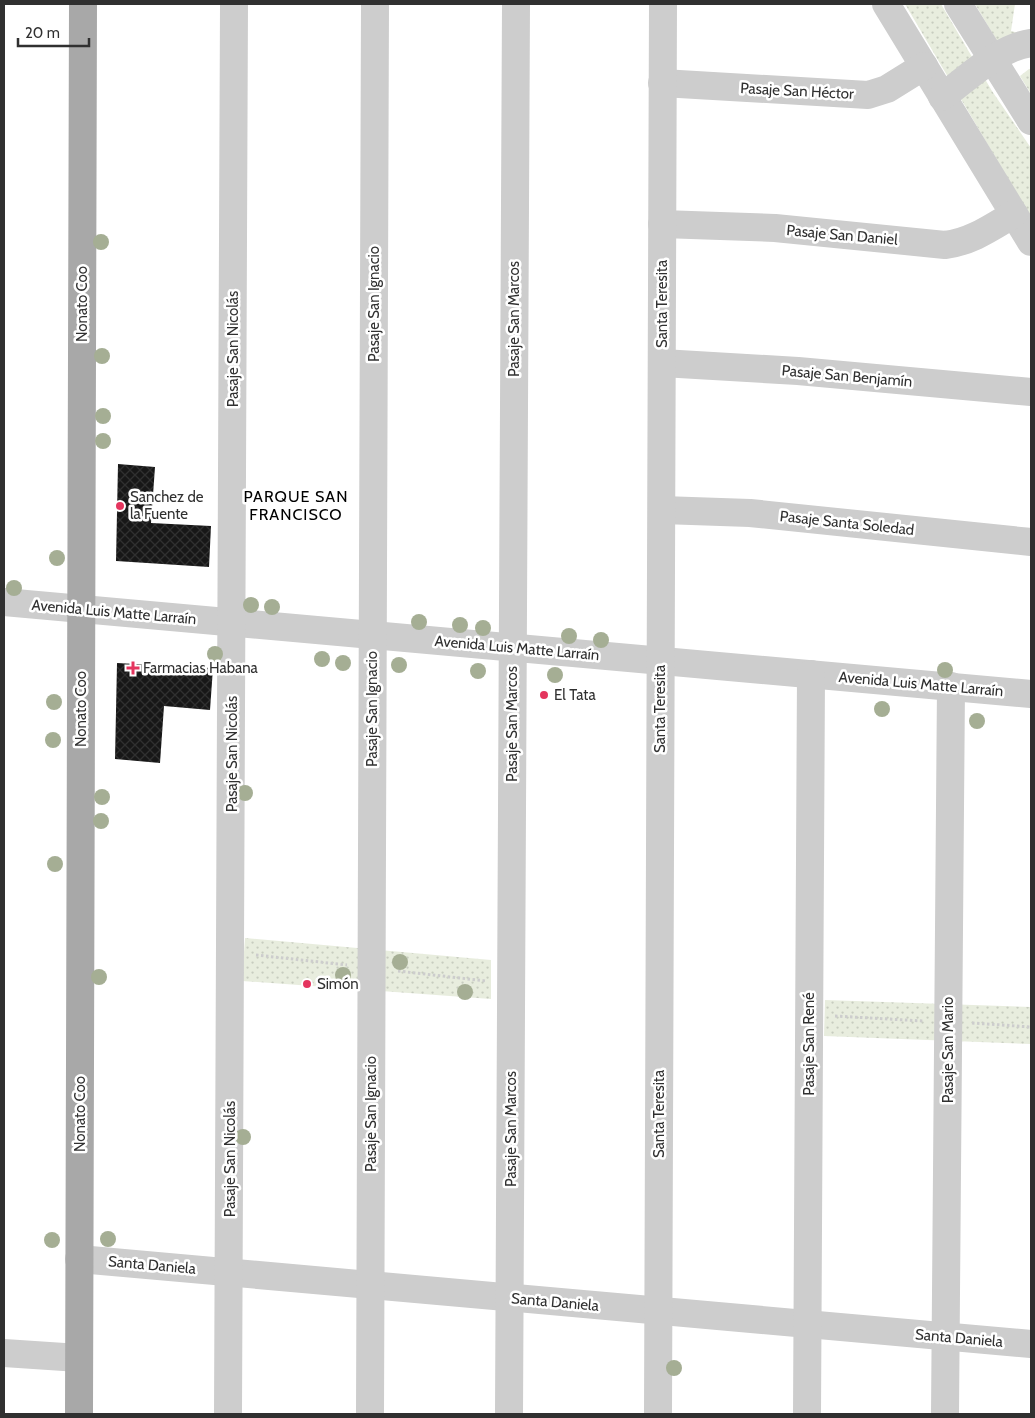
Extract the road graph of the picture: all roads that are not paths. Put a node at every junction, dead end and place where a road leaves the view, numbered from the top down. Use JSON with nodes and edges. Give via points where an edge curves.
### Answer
{"nodes":[{"id":1,"x":84,"y":4,"type":"edge"},
{"id":2,"x":234,"y":4,"type":"edge"},
{"id":3,"x":375,"y":4,"type":"edge"},
{"id":4,"x":516,"y":4,"type":"edge"},
{"id":5,"x":663,"y":4,"type":"edge"},
{"id":6,"x":886,"y":4,"type":"edge"},
{"id":7,"x":958,"y":4,"type":"edge"},
{"id":8,"x":1031,"y":43,"type":"edge"},
{"id":9,"x":993,"y":60,"type":"junction"},
{"id":10,"x":924,"y":66,"type":"junction"},
{"id":11,"x":662,"y":83,"type":"junction"},
{"id":12,"x":942,"y":97,"type":"junction"},
{"id":13,"x":1031,"y":121,"type":"edge"},
{"id":14,"x":1014,"y":214,"type":"junction"},
{"id":15,"x":662,"y":224,"type":"junction"},
{"id":16,"x":1031,"y":242,"type":"edge"},
{"id":17,"x":662,"y":363,"type":"junction"},
{"id":18,"x":1031,"y":392,"type":"edge"},
{"id":19,"x":662,"y":510,"type":"junction"},
{"id":20,"x":1031,"y":542,"type":"edge"},
{"id":21,"x":4,"y":602,"type":"edge"},
{"id":22,"x":81,"y":610,"type":"junction"},
{"id":23,"x":232,"y":623,"type":"junction"},
{"id":24,"x":373,"y":635,"type":"junction"},
{"id":25,"x":513,"y":648,"type":"junction"},
{"id":26,"x":660,"y":660,"type":"junction"},
{"id":27,"x":811,"y":674,"type":"junction"},
{"id":28,"x":951,"y":686,"type":"junction"},
{"id":29,"x":1031,"y":694,"type":"edge"},
{"id":30,"x":79,"y":1258,"type":"junction"},
{"id":31,"x":229,"y":1272,"type":"junction"},
{"id":32,"x":370,"y":1285,"type":"junction"},
{"id":33,"x":510,"y":1298,"type":"junction"},
{"id":34,"x":658,"y":1311,"type":"junction"},
{"id":35,"x":807,"y":1324,"type":"junction"},
{"id":36,"x":946,"y":1337,"type":"junction"},
{"id":37,"x":1031,"y":1344,"type":"edge"},
{"id":38,"x":4,"y":1353,"type":"edge"},
{"id":39,"x":79,"y":1358,"type":"junction"},
{"id":40,"x":79,"y":1414,"type":"edge"},
{"id":41,"x":228,"y":1414,"type":"edge"},
{"id":42,"x":370,"y":1414,"type":"edge"},
{"id":43,"x":509,"y":1414,"type":"edge"},
{"id":44,"x":658,"y":1414,"type":"edge"},
{"id":45,"x":807,"y":1414,"type":"edge"},
{"id":46,"x":946,"y":1414,"type":"edge"}],
"edges":[{"from":1,"to":22,"type":"main road","name":"Nonato Coo"},
{"from":2,"to":23,"type":"street","name":"Pasaje San Nicolás"},
{"from":3,"to":24,"type":"street","name":"Pasaje San Ignacio"},
{"from":4,"to":25,"type":"street","name":"Pasaje San Marcos"},
{"from":5,"to":11,"type":"street","name":"Santa Teresita"},
{"from":6,"to":10,"type":"street"},
{"from":7,"to":9,"type":"street"},
{"from":8,"to":9,"type":"street","via":[[1013,48]]},
{"from":9,"to":12,"type":"street"},
{"from":9,"to":13,"type":"street"},
{"from":10,"to":11,"type":"street","name":"Pasaje San Héctor","via":[[887,89],[868,94]]},
{"from":10,"to":12,"type":"street"},
{"from":11,"to":15,"type":"street","name":"Santa Teresita"},
{"from":12,"to":14,"type":"street"},
{"from":14,"to":15,"type":"street","name":"Pasaje San Daniel","via":[[970,239],[945,245],[775,228]]},
{"from":14,"to":16,"type":"street"},
{"from":15,"to":17,"type":"street","name":"Santa Teresita"},
{"from":17,"to":18,"type":"street","name":"Pasaje San Benjamín","via":[[798,371]]},
{"from":17,"to":19,"type":"street","name":"Santa Teresita"},
{"from":19,"to":20,"type":"street","name":"Pasaje Santa Soledad","via":[[750,513]]},
{"from":19,"to":26,"type":"street","name":"Santa Teresita"},
{"from":21,"to":22,"type":"street","name":"Avenida Luis Matte Larraín"},
{"from":22,"to":23,"type":"street","name":"Avenida Luis Matte Larraín"},
{"from":22,"to":30,"type":"main road","name":"Nonato Coo"},
{"from":23,"to":24,"type":"street","name":"Avenida Luis Matte Larraín"},
{"from":23,"to":31,"type":"street","name":"Pasaje San Nicolás"},
{"from":24,"to":25,"type":"street","name":"Avenida Luis Matte Larraín"},
{"from":24,"to":32,"type":"street","name":"Pasaje San Ignacio"},
{"from":25,"to":26,"type":"street","name":"Avenida Luis Matte Larraín"},
{"from":25,"to":33,"type":"street","name":"Pasaje San Marcos"},
{"from":26,"to":27,"type":"street","name":"Avenida Luis Matte Larraín"},
{"from":26,"to":34,"type":"street","name":"Santa Teresita"},
{"from":27,"to":28,"type":"street","name":"Avenida Luis Matte Larraín"},
{"from":27,"to":35,"type":"street","name":"Pasaje San René"},
{"from":28,"to":29,"type":"street","name":"Avenida Luis Matte Larraín"},
{"from":28,"to":36,"type":"street","name":"Pasaje San Mario"},
{"from":30,"to":31,"type":"street","name":"Santa Daniela"},
{"from":30,"to":39,"type":"main road","name":"Nonato Coo"},
{"from":31,"to":32,"type":"street","name":"Santa Daniela"},
{"from":31,"to":41,"type":"street","name":"Pasaje San Nicolás"},
{"from":32,"to":33,"type":"street","name":"Santa Daniela"},
{"from":32,"to":42,"type":"street","name":"Pasaje San Ignacio"},
{"from":33,"to":34,"type":"street","name":"Santa Daniela"},
{"from":33,"to":43,"type":"street","name":"Pasaje San Marcos"},
{"from":34,"to":35,"type":"street","name":"Santa Daniela"},
{"from":34,"to":44,"type":"street","name":"Santa Teresita"},
{"from":35,"to":36,"type":"street","name":"Santa Daniela"},
{"from":35,"to":45,"type":"street","name":"Pasaje San René"},
{"from":36,"to":37,"type":"street","name":"Santa Daniela"},
{"from":36,"to":46,"type":"street","name":"Pasaje San Mario"},
{"from":38,"to":39,"type":"street"},
{"from":39,"to":40,"type":"main road","name":"Nonato Coo"}]}
